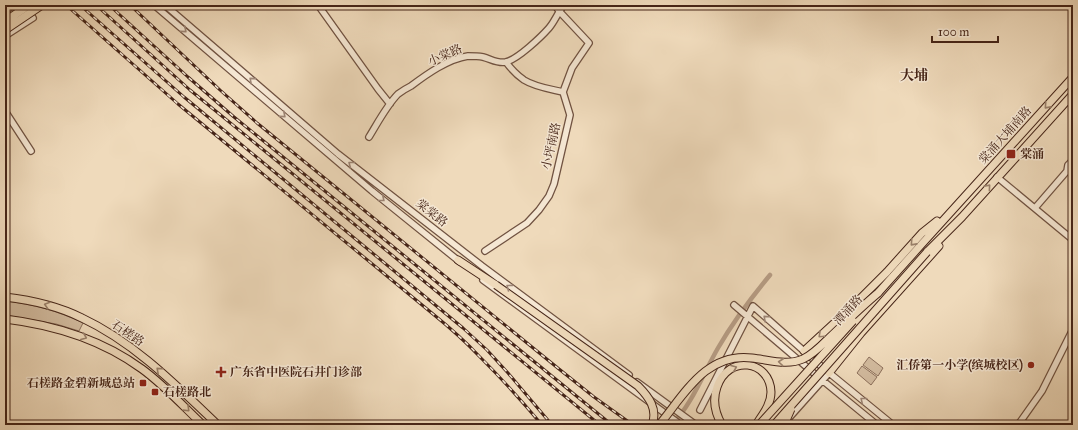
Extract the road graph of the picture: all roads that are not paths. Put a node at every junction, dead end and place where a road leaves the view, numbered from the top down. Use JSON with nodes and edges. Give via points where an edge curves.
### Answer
{"nodes":[{"id":1,"x":14,"y":5,"type":"edge"},
{"id":2,"x":20,"y":5,"type":"edge"},
{"id":3,"x":29,"y":5,"type":"edge"},
{"id":4,"x":42,"y":5,"type":"edge"},
{"id":5,"x":154,"y":5,"type":"edge"},
{"id":6,"x":165,"y":5,"type":"edge"},
{"id":7,"x":318,"y":5,"type":"edge"},
{"id":8,"x":555,"y":5,"type":"edge"},
{"id":9,"x":564,"y":5,"type":"edge"},
{"id":10,"x":5,"y":11,"type":"edge"},
{"id":11,"x":559,"y":11,"type":"junction"},
{"id":12,"x":6,"y":21,"type":"edge"},
{"id":13,"x":5,"y":30,"type":"edge"},
{"id":14,"x":5,"y":36,"type":"edge"},
{"id":15,"x":506,"y":62,"type":"junction"},
{"id":16,"x":1073,"y":77,"type":"edge"},
{"id":17,"x":563,"y":92,"type":"junction"},
{"id":18,"x":1073,"y":94,"type":"edge"},
{"id":19,"x":390,"y":104,"type":"junction"},
{"id":20,"x":5,"y":111,"type":"edge"},
{"id":21,"x":369,"y":137,"type":"dead end"},
{"id":22,"x":32,"y":151,"type":"dead end"},
{"id":23,"x":1073,"y":160,"type":"edge"},
{"id":24,"x":997,"y":177,"type":"junction"},
{"id":25,"x":1035,"y":208,"type":"junction"},
{"id":26,"x":953,"y":209,"type":"junction"},
{"id":27,"x":962,"y":217,"type":"junction"},
{"id":28,"x":1073,"y":240,"type":"edge"},
{"id":29,"x":485,"y":251,"type":"dead end"},
{"id":30,"x":458,"y":260,"type":"junction"},
{"id":31,"x":878,"y":293,"type":"junction"},
{"id":32,"x":5,"y":297,"type":"edge"},
{"id":33,"x":734,"y":305,"type":"dead end"},
{"id":34,"x":748,"y":317,"type":"junction"},
{"id":35,"x":5,"y":319,"type":"edge"},
{"id":36,"x":1073,"y":329,"type":"edge"},
{"id":37,"x":779,"y":330,"type":"junction"},
{"id":38,"x":772,"y":338,"type":"junction"},
{"id":39,"x":804,"y":351,"type":"junction"},
{"id":40,"x":829,"y":373,"type":"junction"},
{"id":41,"x":823,"y":381,"type":"junction"},
{"id":42,"x":805,"y":389,"type":"junction"},
{"id":43,"x":700,"y":410,"type":"dead end"},
{"id":44,"x":203,"y":425,"type":"edge"},
{"id":45,"x":218,"y":425,"type":"edge"},
{"id":46,"x":652,"y":425,"type":"edge"},
{"id":47,"x":659,"y":425,"type":"edge"},
{"id":48,"x":681,"y":425,"type":"edge"},
{"id":49,"x":696,"y":425,"type":"edge"},
{"id":50,"x":722,"y":425,"type":"edge"},
{"id":51,"x":756,"y":425,"type":"edge"},
{"id":52,"x":759,"y":425,"type":"edge"},
{"id":53,"x":774,"y":425,"type":"edge"},
{"id":54,"x":784,"y":425,"type":"edge"},
{"id":55,"x":877,"y":425,"type":"edge"},
{"id":56,"x":893,"y":425,"type":"edge"},
{"id":57,"x":1018,"y":425,"type":"edge"}],
"edges":[{"from":1,"to":10,"type":"street"},
{"from":2,"to":14,"type":"street","via":[[33,18]]},
{"from":3,"to":12,"type":"main road","bridge":true},
{"from":4,"to":13,"type":"main road","bridge":true},
{"from":5,"to":30,"type":"street","name":"棠棠路","one_way":true,"via":[[366,186]]},
{"from":49,"to":6,"type":"street","name":"棠棠路","one_way":true,"via":[[482,266],[338,154]]},
{"from":7,"to":19,"type":"street"},
{"from":8,"to":11,"type":"street"},
{"from":9,"to":11,"type":"street"},
{"from":11,"to":15,"type":"street","via":[[548,29]]},
{"from":11,"to":17,"type":"street","via":[[589,43],[572,68]]},
{"from":15,"to":17,"type":"street","via":[[524,80]]},
{"from":15,"to":19,"type":"street","name":"小棠路","via":[[498,63],[483,57],[466,56],[426,75],[398,94]]},
{"from":16,"to":26,"type":"main road","name":"棠涌大埔南路","one_way":true},
{"from":17,"to":29,"type":"street","name":"小坪南路","via":[[570,115],[549,196],[527,223]]},
{"from":18,"to":24,"type":"main road","name":"棠涌大埔南路"},
{"from":19,"to":21,"type":"street","name":"小棠路"},
{"from":20,"to":22,"type":"street"},
{"from":23,"to":25,"type":"street","via":[[1067,171]]},
{"from":24,"to":25,"type":"street"},
{"from":27,"to":24,"type":"main road","name":"棠涌大埔南路","one_way":true},
{"from":25,"to":28,"type":"street"},
{"from":26,"to":31,"type":"main road","name":"潭涌路"},
{"from":26,"to":39,"type":"main road","one_way":true,"via":[[922,233],[887,272]]},
{"from":27,"to":40,"type":"main road"},
{"from":27,"to":42,"type":"main road","name":"潭涌路","bridge":true,"via":[[927,252]]},
{"from":30,"to":46,"type":"main road","bridge":true,"via":[[638,386],[652,404]]},
{"from":30,"to":48,"type":"street","name":"棠棠路"},
{"from":31,"to":47,"type":"main road","one_way":true,"bridge":true,"via":[[824,343],[796,362],[747,357],[716,364],[696,379]]},
{"from":31,"to":52,"type":"main road","name":"潭涌路","bridge":true},
{"from":45,"to":32,"type":"main road","name":"石槎路","one_way":true,"via":[[150,362],[93,323],[35,302]]},
{"from":33,"to":34,"type":"street"},
{"from":37,"to":34,"type":"street","one_way":true,"via":[[753,306]]},
{"from":34,"to":38,"type":"street"},
{"from":34,"to":43,"type":"street"},
{"from":35,"to":44,"type":"main road","name":"石槎路","one_way":true,"via":[[61,329],[111,349],[149,374]]},
{"from":36,"to":57,"type":"street","via":[[1042,391]]},
{"from":37,"to":38,"type":"street"},
{"from":37,"to":39,"type":"street"},
{"from":38,"to":41,"type":"street"},
{"from":39,"to":40,"type":"street"},
{"from":40,"to":41,"type":"street"},
{"from":56,"to":40,"type":"street","one_way":true},
{"from":41,"to":54,"type":"street"},
{"from":41,"to":55,"type":"street"},
{"from":42,"to":53,"type":"main road","name":"潭涌路","bridge":true},
{"from":42,"to":54,"type":"main road","bridge":true,"via":[[790,410]]},
{"from":50,"to":51,"type":"main road","one_way":true,"via":[[715,404],[718,384],[728,371],[735,366],[744,365],[760,370],[769,383],[770,400]]}]}
